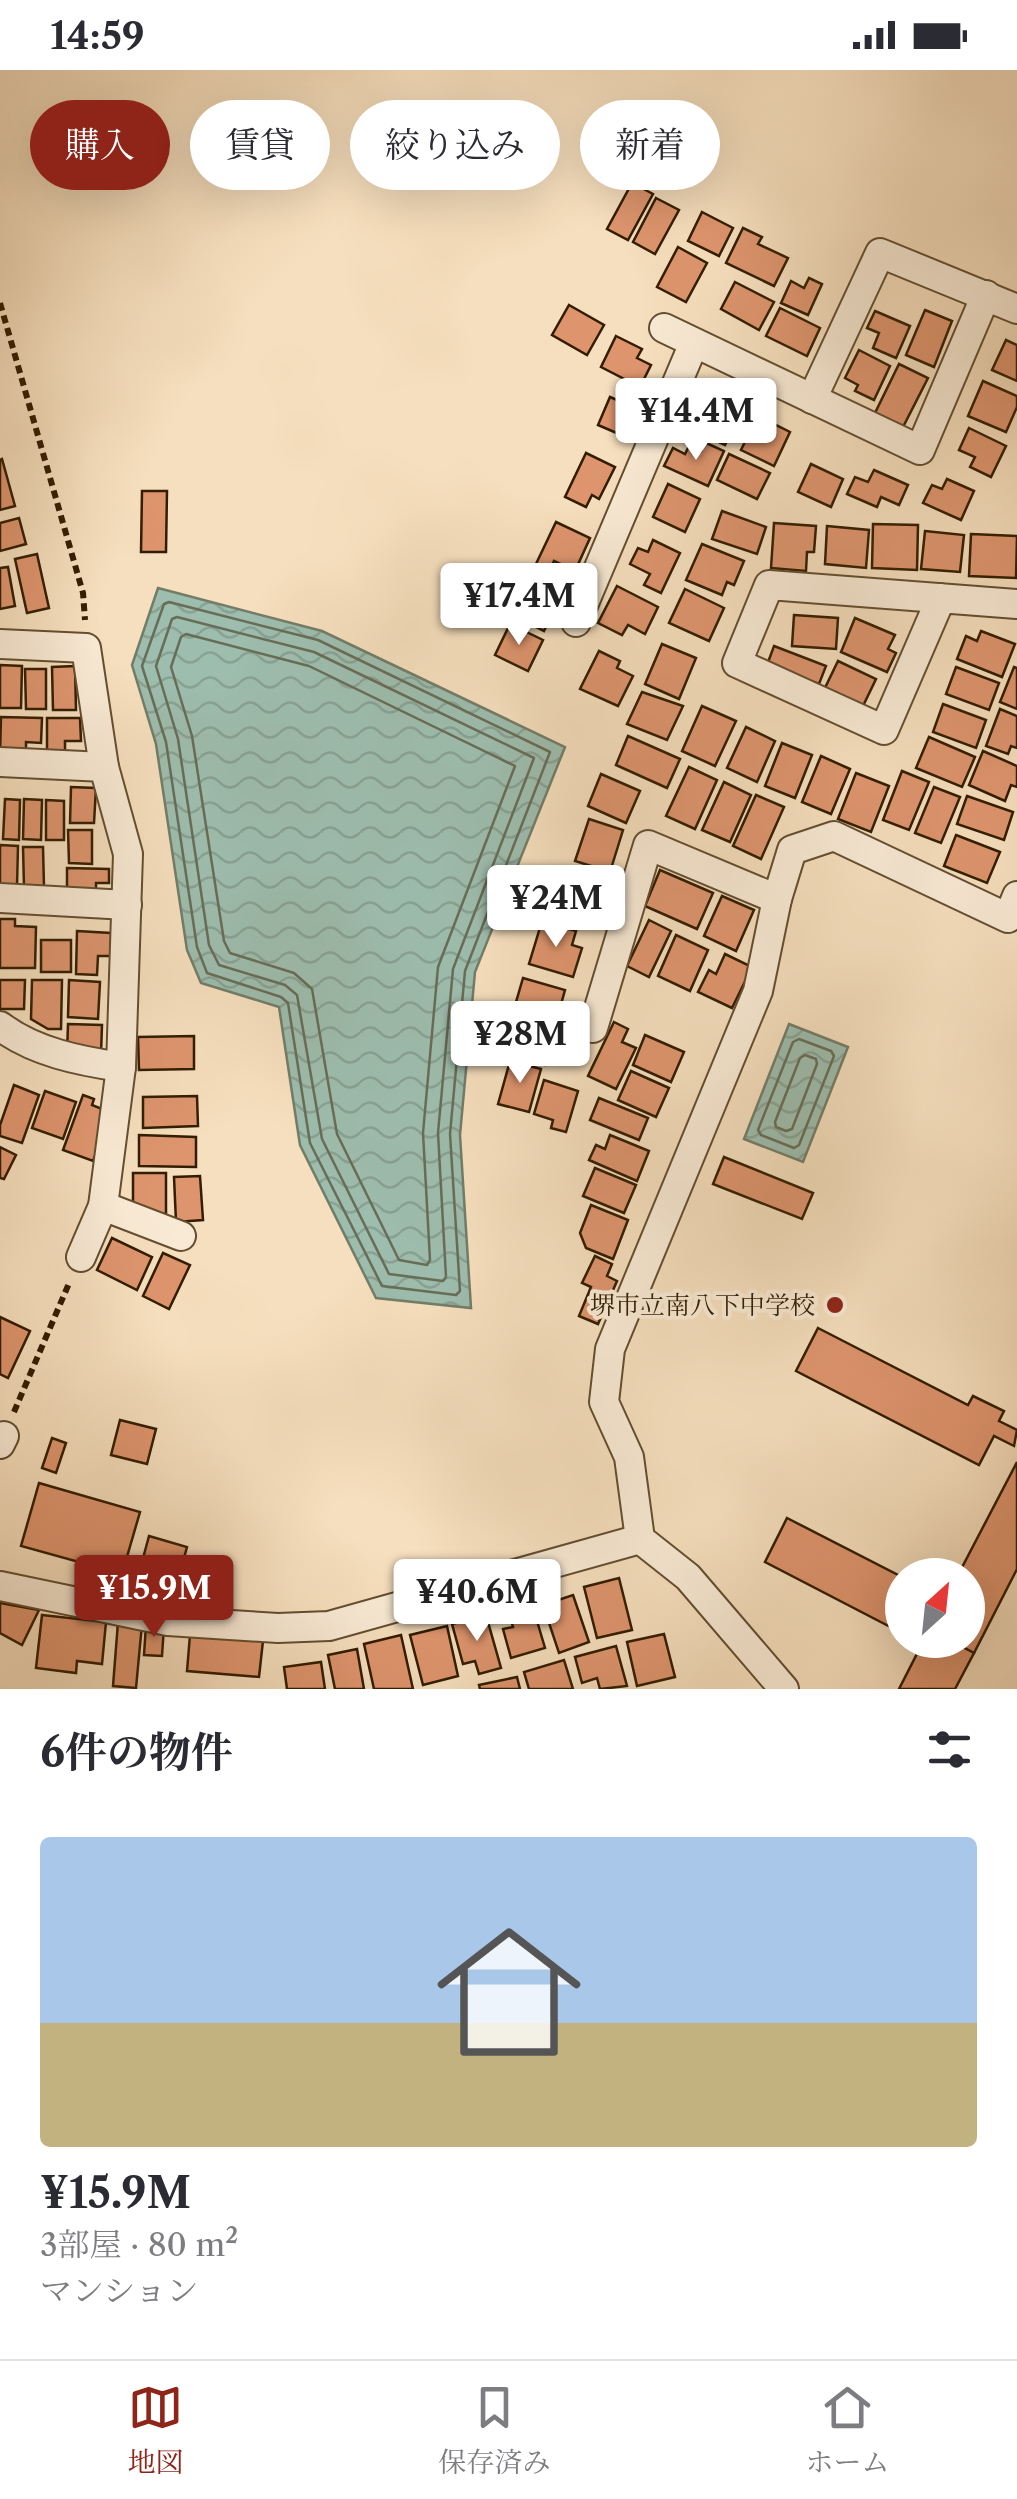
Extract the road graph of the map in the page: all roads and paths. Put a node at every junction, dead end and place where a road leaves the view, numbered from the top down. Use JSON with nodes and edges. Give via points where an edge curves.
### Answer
{"nodes":[{"id":1,"x":986,"y":296,"type":"junction"},
{"id":2,"x":0,"y":303,"type":"edge"},
{"id":3,"x":1017,"y":309,"type":"edge"},
{"id":4,"x":664,"y":328,"type":"dead end"},
{"id":5,"x":694,"y":343,"type":"junction"},
{"id":6,"x":812,"y":399,"type":"junction"},
{"id":7,"x":942,"y":598,"type":"junction"},
{"id":8,"x":1017,"y":604,"type":"edge"},
{"id":9,"x":576,"y":622,"type":"dead end"},
{"id":10,"x":0,"y":644,"type":"edge"},
{"id":11,"x":86,"y":648,"type":"junction"},
{"id":12,"x":0,"y":762,"type":"edge"},
{"id":13,"x":104,"y":767,"type":"junction"},
{"id":14,"x":0,"y":898,"type":"edge"},
{"id":15,"x":778,"y":899,"type":"junction"},
{"id":16,"x":126,"y":905,"type":"junction"},
{"id":17,"x":1014,"y":912,"type":"edge"},
{"id":18,"x":0,"y":1026,"type":"edge"},
{"id":19,"x":593,"y":1028,"type":"dead end"},
{"id":20,"x":121,"y":1067,"type":"junction"},
{"id":21,"x":103,"y":1206,"type":"junction"},
{"id":22,"x":181,"y":1236,"type":"dead end"},
{"id":23,"x":80,"y":1257,"type":"joint"},
{"id":24,"x":2,"y":1440,"type":"edge"},
{"id":25,"x":640,"y":1539,"type":"junction"},
{"id":26,"x":0,"y":1586,"type":"edge"},
{"id":27,"x":782,"y":1689,"type":"edge"}],
"edges":[{"from":1,"to":3,"type":"street"},
{"from":1,"to":6,"type":"street","via":[[880,253]]},
{"from":1,"to":6,"type":"street","via":[[920,450]]},
{"from":2,"to":11,"type":"path","via":[[84,593]]},
{"from":4,"to":5,"type":"street"},
{"from":5,"to":6,"type":"street"},
{"from":5,"to":9,"type":"street"},
{"from":7,"to":7,"type":"street","via":[[768,585],[737,663],[884,730]]},
{"from":7,"to":8,"type":"street"},
{"from":10,"to":11,"type":"street"},
{"from":11,"to":13,"type":"street"},
{"from":12,"to":13,"type":"street"},
{"from":13,"to":16,"type":"street","via":[[128,854]]},
{"from":14,"to":16,"type":"street"},
{"from":15,"to":17,"type":"street","via":[[792,850],[834,836]]},
{"from":15,"to":19,"type":"street","via":[[648,845]]},
{"from":15,"to":25,"type":"street","via":[[758,991],[610,1350],[604,1402],[629,1458]]},
{"from":16,"to":20,"type":"street"},
{"from":18,"to":20,"type":"street","via":[[77,1061]]},
{"from":20,"to":21,"type":"street"},
{"from":21,"to":22,"type":"street"},
{"from":21,"to":23,"type":"street"},
{"from":23,"to":24,"type":"path"},
{"from":25,"to":26,"type":"street","via":[[328,1626],[168,1620]]},
{"from":25,"to":27,"type":"street","via":[[688,1578]]}]}
